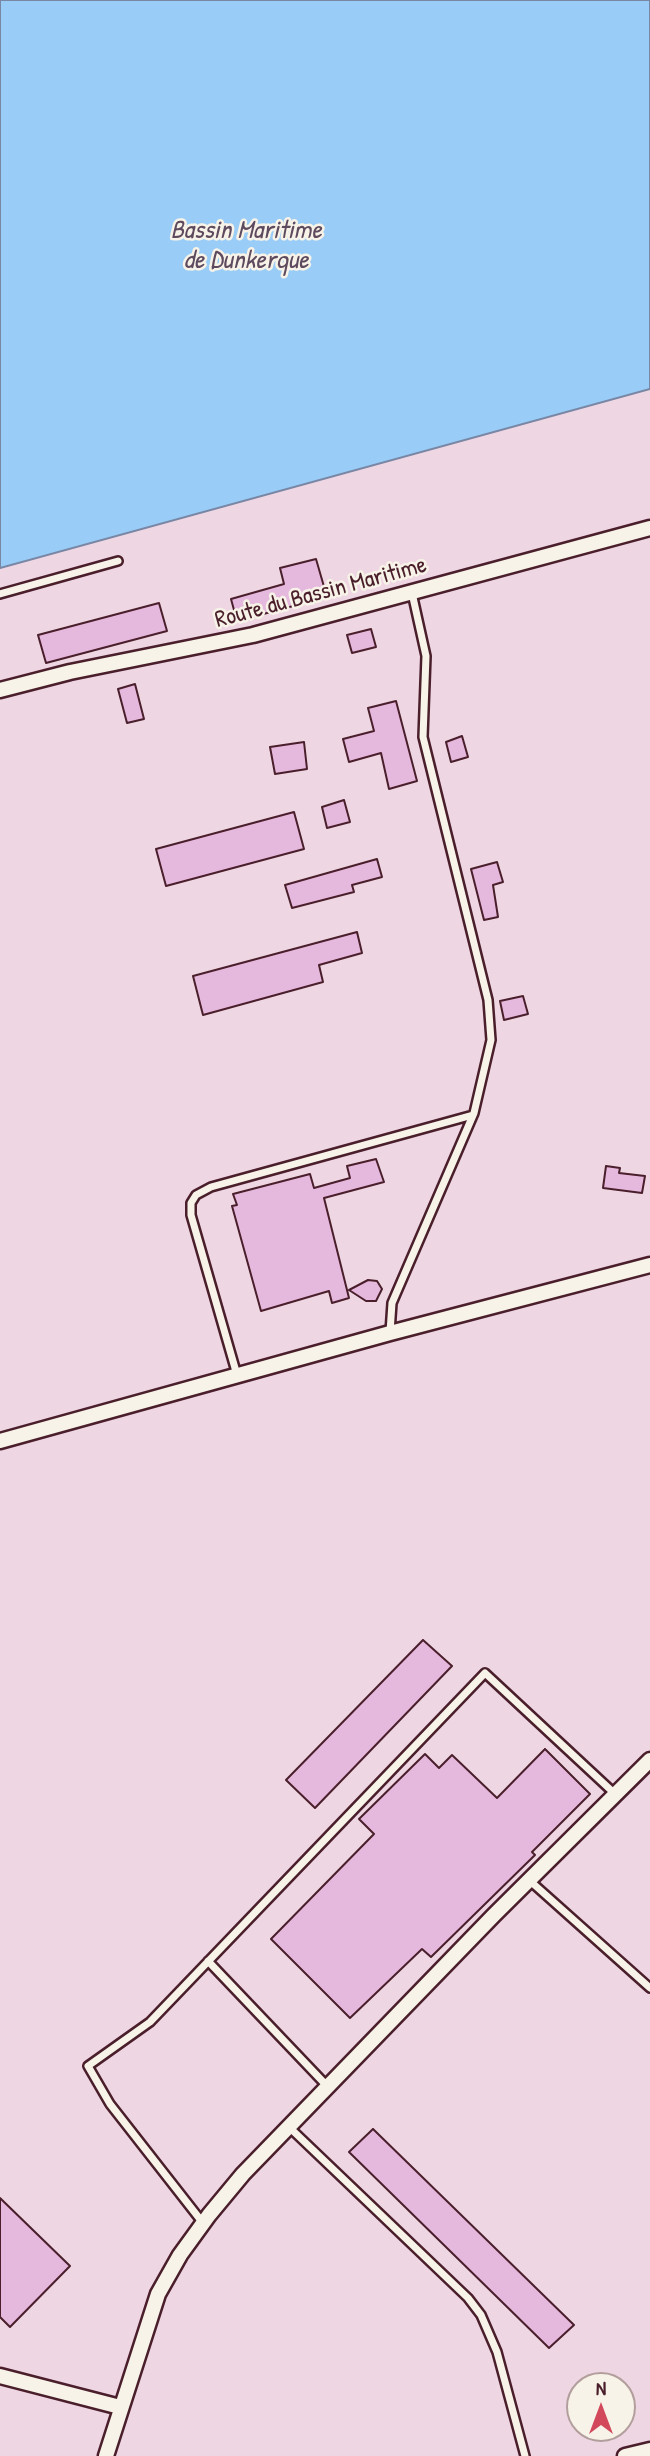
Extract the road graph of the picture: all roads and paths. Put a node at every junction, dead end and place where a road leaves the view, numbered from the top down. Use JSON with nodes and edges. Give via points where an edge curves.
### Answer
{"nodes":[{"id":1,"x":650,"y":528,"type":"edge"},
{"id":2,"x":118,"y":561,"type":"dead end"},
{"id":3,"x":412,"y":593,"type":"junction"},
{"id":4,"x":0,"y":594,"type":"edge"},
{"id":5,"x":0,"y":690,"type":"edge"},
{"id":6,"x":473,"y":1115,"type":"junction"},
{"id":7,"x":650,"y":1265,"type":"edge"},
{"id":8,"x":390,"y":1333,"type":"junction"},
{"id":9,"x":237,"y":1376,"type":"junction"},
{"id":10,"x":0,"y":1441,"type":"edge"},
{"id":11,"x":650,"y":1760,"type":"edge"},
{"id":12,"x":614,"y":1793,"type":"junction"},
{"id":13,"x":528,"y":1880,"type":"junction"},
{"id":14,"x":208,"y":1961,"type":"junction"},
{"id":15,"x":650,"y":1988,"type":"edge"},
{"id":16,"x":328,"y":2087,"type":"junction"},
{"id":17,"x":289,"y":2127,"type":"junction"},
{"id":18,"x":203,"y":2222,"type":"junction"},
{"id":19,"x":0,"y":2376,"type":"edge"},
{"id":20,"x":120,"y":2407,"type":"junction"},
{"id":21,"x":650,"y":2450,"type":"edge"},
{"id":22,"x":106,"y":2456,"type":"edge"},
{"id":23,"x":525,"y":2456,"type":"edge"},
{"id":24,"x":625,"y":2456,"type":"edge"}],
"edges":[{"from":1,"to":3,"type":"street","name":"Route du Bassin Maritime"},
{"from":2,"to":4,"type":"lane"},
{"from":3,"to":5,"type":"street","name":"Route du Bassin Maritime","via":[[214,645]]},
{"from":3,"to":6,"type":"lane","via":[[426,656],[423,737],[490,1010],[490,1051]]},
{"from":6,"to":8,"type":"lane","via":[[392,1303]]},
{"from":6,"to":9,"type":"lane","via":[[196,1195],[191,1215]]},
{"from":7,"to":8,"type":"street"},
{"from":8,"to":9,"type":"street"},
{"from":9,"to":10,"type":"street"},
{"from":11,"to":12,"type":"street"},
{"from":12,"to":13,"type":"street"},
{"from":12,"to":14,"type":"lane","via":[[485,1673]]},
{"from":13,"to":15,"type":"lane"},
{"from":13,"to":16,"type":"street"},
{"from":14,"to":16,"type":"lane"},
{"from":14,"to":18,"type":"lane","via":[[150,2022],[88,2066],[110,2104]]},
{"from":16,"to":17,"type":"street"},
{"from":17,"to":18,"type":"street"},
{"from":17,"to":23,"type":"lane","via":[[481,2315],[497,2352]]},
{"from":18,"to":20,"type":"street","via":[[158,2294]]},
{"from":19,"to":20,"type":"street"},
{"from":20,"to":22,"type":"street"},
{"from":21,"to":24,"type":"street"}]}
